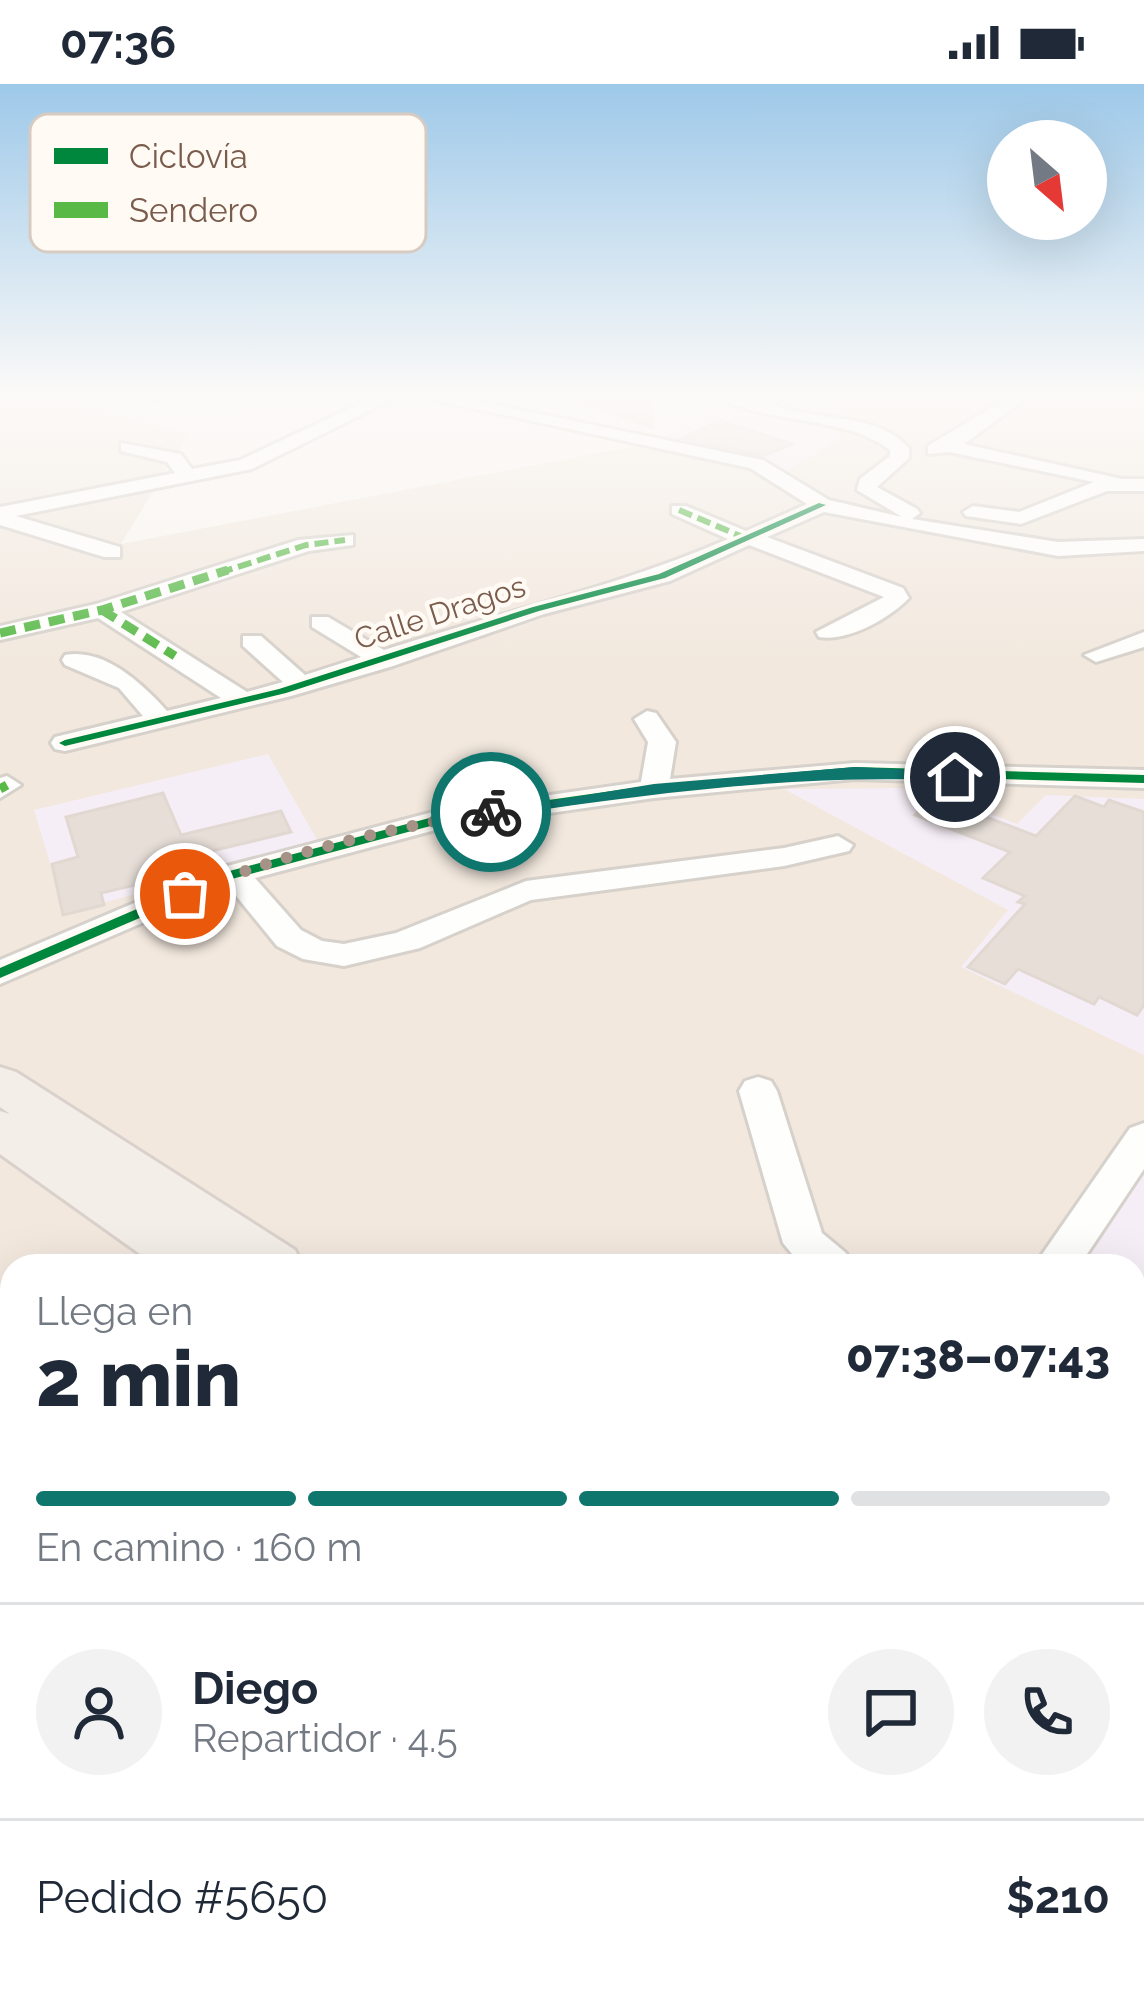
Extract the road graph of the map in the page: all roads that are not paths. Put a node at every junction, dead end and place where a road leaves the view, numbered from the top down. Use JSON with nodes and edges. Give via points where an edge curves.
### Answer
{"nodes":[{"id":1,"x":151,"y":483,"type":"edge"},
{"id":2,"x":787,"y":483,"type":"edge"},
{"id":3,"x":867,"y":483,"type":"edge"},
{"id":4,"x":1136,"y":484,"type":"edge"},
{"id":5,"x":0,"y":499,"type":"edge"},
{"id":6,"x":822,"y":505,"type":"junction"},
{"id":7,"x":29,"y":508,"type":"junction"},
{"id":8,"x":679,"y":510,"type":"dead end"},
{"id":9,"x":0,"y":516,"type":"edge"},
{"id":10,"x":915,"y":521,"type":"junction"},
{"id":11,"x":746,"y":538,"type":"junction"},
{"id":12,"x":345,"y":540,"type":"dead end"},
{"id":13,"x":1144,"y":545,"type":"edge"},
{"id":14,"x":112,"y":552,"type":"dead end"},
{"id":15,"x":706,"y":556,"type":"junction"},
{"id":16,"x":737,"y":566,"type":"dead end"},
{"id":17,"x":102,"y":610,"type":"junction"},
{"id":18,"x":320,"y":622,"type":"dead end"},
{"id":19,"x":828,"y":632,"type":"dead end"},
{"id":20,"x":0,"y":633,"type":"edge"},
{"id":21,"x":1144,"y":639,"type":"edge"},
{"id":22,"x":252,"y":641,"type":"dead end"},
{"id":23,"x":1096,"y":655,"type":"dead end"},
{"id":24,"x":74,"y":659,"type":"dead end"},
{"id":25,"x":384,"y":661,"type":"junction"},
{"id":26,"x":301,"y":685,"type":"junction"},
{"id":27,"x":242,"y":700,"type":"junction"},
{"id":28,"x":56,"y":716,"type":"dead end"},
{"id":29,"x":647,"y":718,"type":"dead end"},
{"id":30,"x":161,"y":720,"type":"junction"},
{"id":31,"x":96,"y":735,"type":"junction"},
{"id":32,"x":65,"y":743,"type":"dead end"},
{"id":33,"x":1144,"y":778,"type":"edge"},
{"id":34,"x":654,"y":788,"type":"junction"},
{"id":35,"x":838,"y":844,"type":"dead end"},
{"id":36,"x":235,"y":874,"type":"junction"},
{"id":37,"x":0,"y":973,"type":"edge"},
{"id":38,"x":0,"y":1084,"type":"edge"},
{"id":39,"x":758,"y":1090,"type":"dead end"},
{"id":40,"x":0,"y":1129,"type":"edge"},
{"id":41,"x":1144,"y":1138,"type":"edge"},
{"id":42,"x":181,"y":1254,"type":"edge"},
{"id":43,"x":258,"y":1254,"type":"edge"},
{"id":44,"x":817,"y":1254,"type":"edge"},
{"id":45,"x":1063,"y":1254,"type":"edge"}],
"edges":[{"from":1,"to":7,"type":"street"},
{"from":2,"to":6,"type":"street"},
{"from":3,"to":10,"type":"street"},
{"from":4,"to":10,"type":"street","via":[[1104,485],[1021,518],[958,511]]},
{"from":5,"to":7,"type":"street"},
{"from":6,"to":10,"type":"street"},
{"from":6,"to":11,"type":"street","name":"Calle Dragos"},
{"from":7,"to":9,"type":"street"},
{"from":8,"to":11,"type":"street"},
{"from":9,"to":14,"type":"street"},
{"from":10,"to":13,"type":"street","via":[[1058,550]]},
{"from":11,"to":15,"type":"street","name":"Calle Dragos"},
{"from":11,"to":19,"type":"street","via":[[895,593],[871,616]]},
{"from":12,"to":17,"type":"street","via":[[288,550]]},
{"from":15,"to":16,"type":"street"},
{"from":15,"to":25,"type":"street","name":"Calle Dragos"},
{"from":17,"to":20,"type":"street"},
{"from":17,"to":27,"type":"street"},
{"from":18,"to":25,"type":"street"},
{"from":21,"to":23,"type":"street"},
{"from":22,"to":26,"type":"street"},
{"from":24,"to":30,"type":"street","via":[[128,682]]},
{"from":25,"to":26,"type":"street","name":"Calle Dragos"},
{"from":26,"to":27,"type":"street","name":"Calle Dragos"},
{"from":27,"to":30,"type":"street","name":"Calle Dragos"},
{"from":28,"to":31,"type":"street"},
{"from":29,"to":34,"type":"street","via":[[662,742]]},
{"from":30,"to":31,"type":"street","name":"Calle Dragos"},
{"from":31,"to":32,"type":"street","name":"Calle Dragos"},
{"from":33,"to":34,"type":"street","via":[[855,771]]},
{"from":34,"to":36,"type":"street","via":[[436,820]]},
{"from":35,"to":36,"type":"street","via":[[526,891],[396,947],[362,952],[324,952],[291,940]]},
{"from":36,"to":37,"type":"street"},
{"from":38,"to":43,"type":"main road"},
{"from":39,"to":44,"type":"street","via":[[804,1243]]},
{"from":40,"to":42,"type":"main road"},
{"from":41,"to":45,"type":"street"}]}
